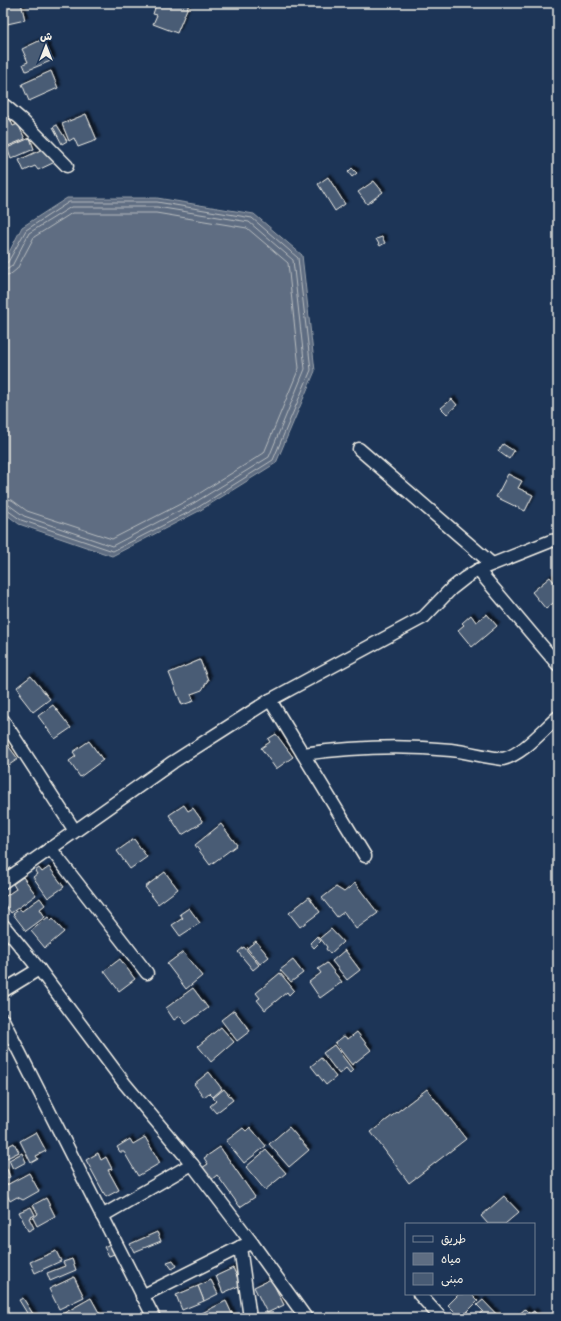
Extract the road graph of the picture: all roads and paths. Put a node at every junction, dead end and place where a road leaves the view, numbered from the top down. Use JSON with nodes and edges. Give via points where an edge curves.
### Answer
{"nodes":[{"id":1,"x":3,"y":104,"type":"edge"},
{"id":2,"x":67,"y":166,"type":"dead end"},
{"id":3,"x":359,"y":450,"type":"dead end"},
{"id":4,"x":558,"y":540,"type":"edge"},
{"id":5,"x":492,"y":564,"type":"junction"},
{"id":6,"x":478,"y":570,"type":"junction"},
{"id":7,"x":558,"y":665,"type":"edge"},
{"id":8,"x":270,"y":700,"type":"junction"},
{"id":9,"x":558,"y":718,"type":"edge"},
{"id":10,"x":3,"y":720,"type":"edge"},
{"id":11,"x":303,"y":754,"type":"junction"},
{"id":12,"x":75,"y":831,"type":"junction"},
{"id":13,"x":50,"y":848,"type":"junction"},
{"id":14,"x":364,"y":856,"type":"dead end"},
{"id":15,"x":3,"y":882,"type":"edge"},
{"id":16,"x":3,"y":925,"type":"edge"},
{"id":17,"x":39,"y":969,"type":"junction"},
{"id":18,"x":147,"y":973,"type":"dead end"},
{"id":19,"x":3,"y":991,"type":"edge"},
{"id":20,"x":3,"y":1020,"type":"edge"},
{"id":21,"x":192,"y":1164,"type":"junction"},
{"id":22,"x":102,"y":1216,"type":"junction"},
{"id":23,"x":252,"y":1243,"type":"junction"},
{"id":24,"x":240,"y":1247,"type":"junction"},
{"id":25,"x":420,"y":1295,"type":"edge"},
{"id":26,"x":142,"y":1296,"type":"junction"},
{"id":27,"x":154,"y":1318,"type":"edge"},
{"id":28,"x":250,"y":1318,"type":"edge"},
{"id":29,"x":306,"y":1318,"type":"edge"},
{"id":30,"x":441,"y":1318,"type":"edge"}],
"edges":[{"from":1,"to":2,"type":"street"},
{"from":3,"to":5,"type":"street"},
{"from":4,"to":5,"type":"street"},
{"from":5,"to":6,"type":"street"},
{"from":6,"to":7,"type":"street"},
{"from":6,"to":8,"type":"street","via":[[451,589],[424,617]]},
{"from":8,"to":11,"type":"street"},
{"from":8,"to":12,"type":"street","via":[[173,762]]},
{"from":9,"to":11,"type":"street","via":[[520,751],[502,759],[451,750],[397,747],[340,749]]},
{"from":10,"to":12,"type":"street"},
{"from":11,"to":14,"type":"street"},
{"from":12,"to":13,"type":"street"},
{"from":13,"to":15,"type":"street"},
{"from":13,"to":18,"type":"street"},
{"from":16,"to":17,"type":"street"},
{"from":17,"to":19,"type":"street"},
{"from":17,"to":21,"type":"street","via":[[125,1084]]},
{"from":20,"to":22,"type":"street"},
{"from":21,"to":22,"type":"street"},
{"from":21,"to":23,"type":"street"},
{"from":22,"to":26,"type":"street"},
{"from":23,"to":24,"type":"street"},
{"from":23,"to":29,"type":"street"},
{"from":24,"to":26,"type":"street"},
{"from":24,"to":28,"type":"street"},
{"from":25,"to":30,"type":"street"},
{"from":26,"to":27,"type":"street"}]}
